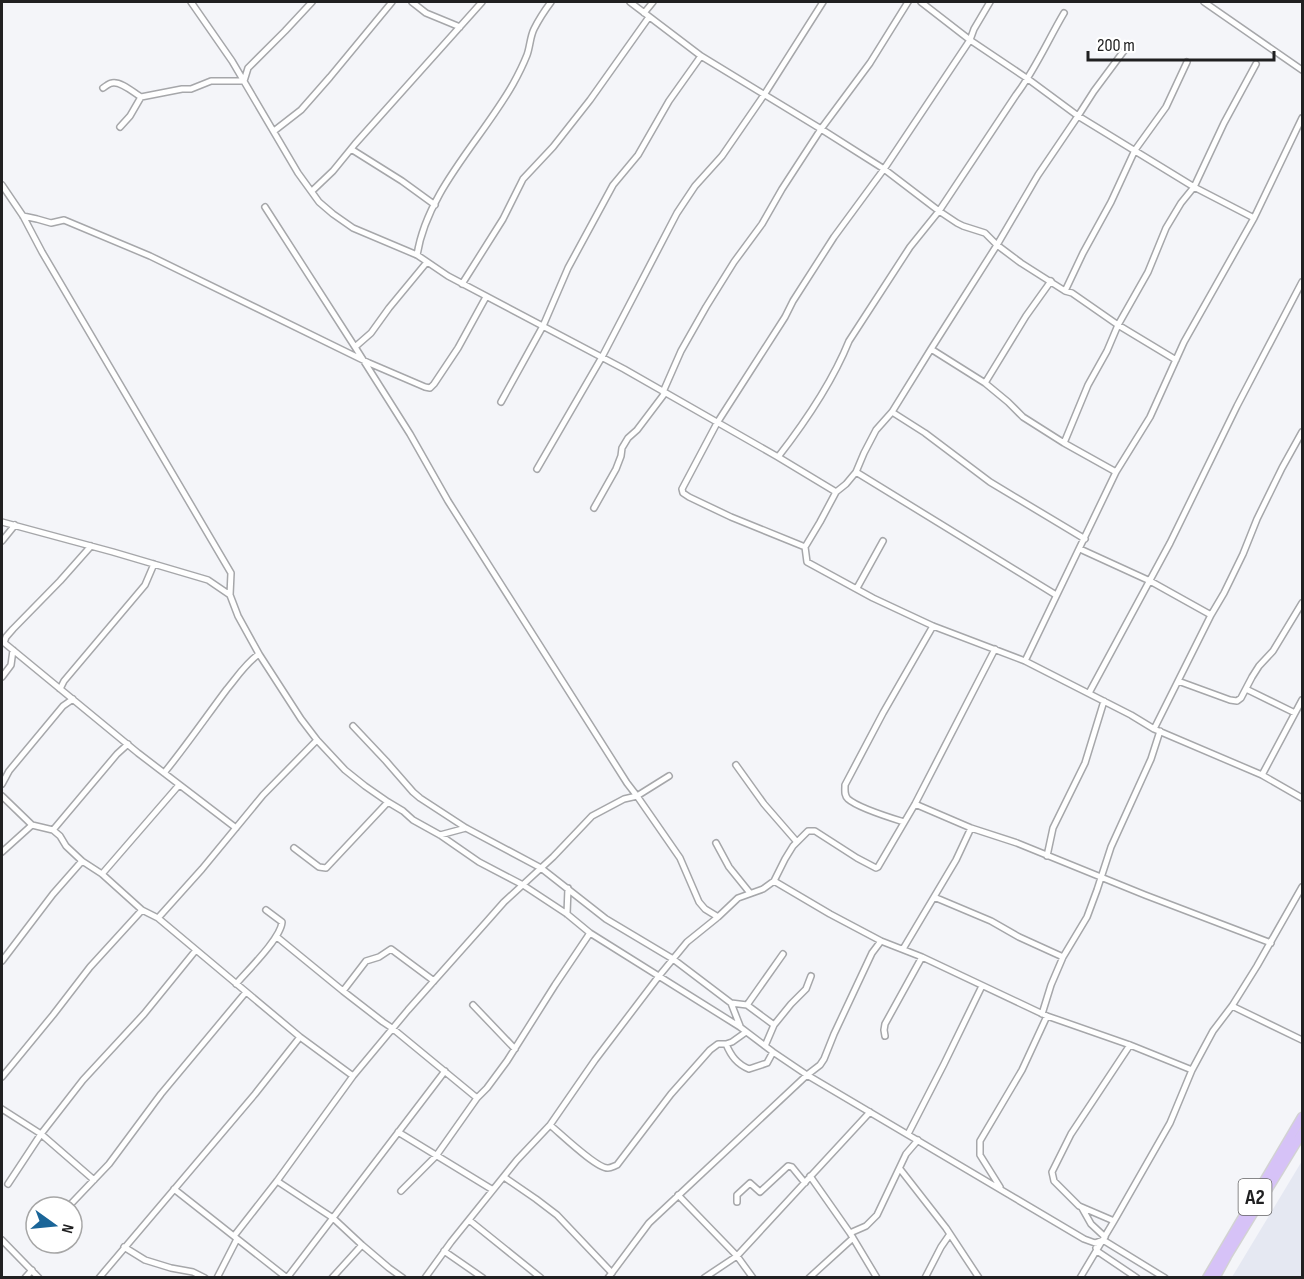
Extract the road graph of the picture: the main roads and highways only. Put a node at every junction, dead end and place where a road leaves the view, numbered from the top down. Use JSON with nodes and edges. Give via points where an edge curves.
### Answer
{"nodes":[{"id":1,"x":1302,"y":1117,"type":"edge"},
{"id":2,"x":1302,"y":1133,"type":"edge"},
{"id":3,"x":1207,"y":1278,"type":"edge"},
{"id":4,"x":1215,"y":1278,"type":"edge"}],
"edges":[{"from":1,"to":3,"type":"highway","number":"A2"},
{"from":2,"to":4,"type":"highway","number":"A2"}]}
